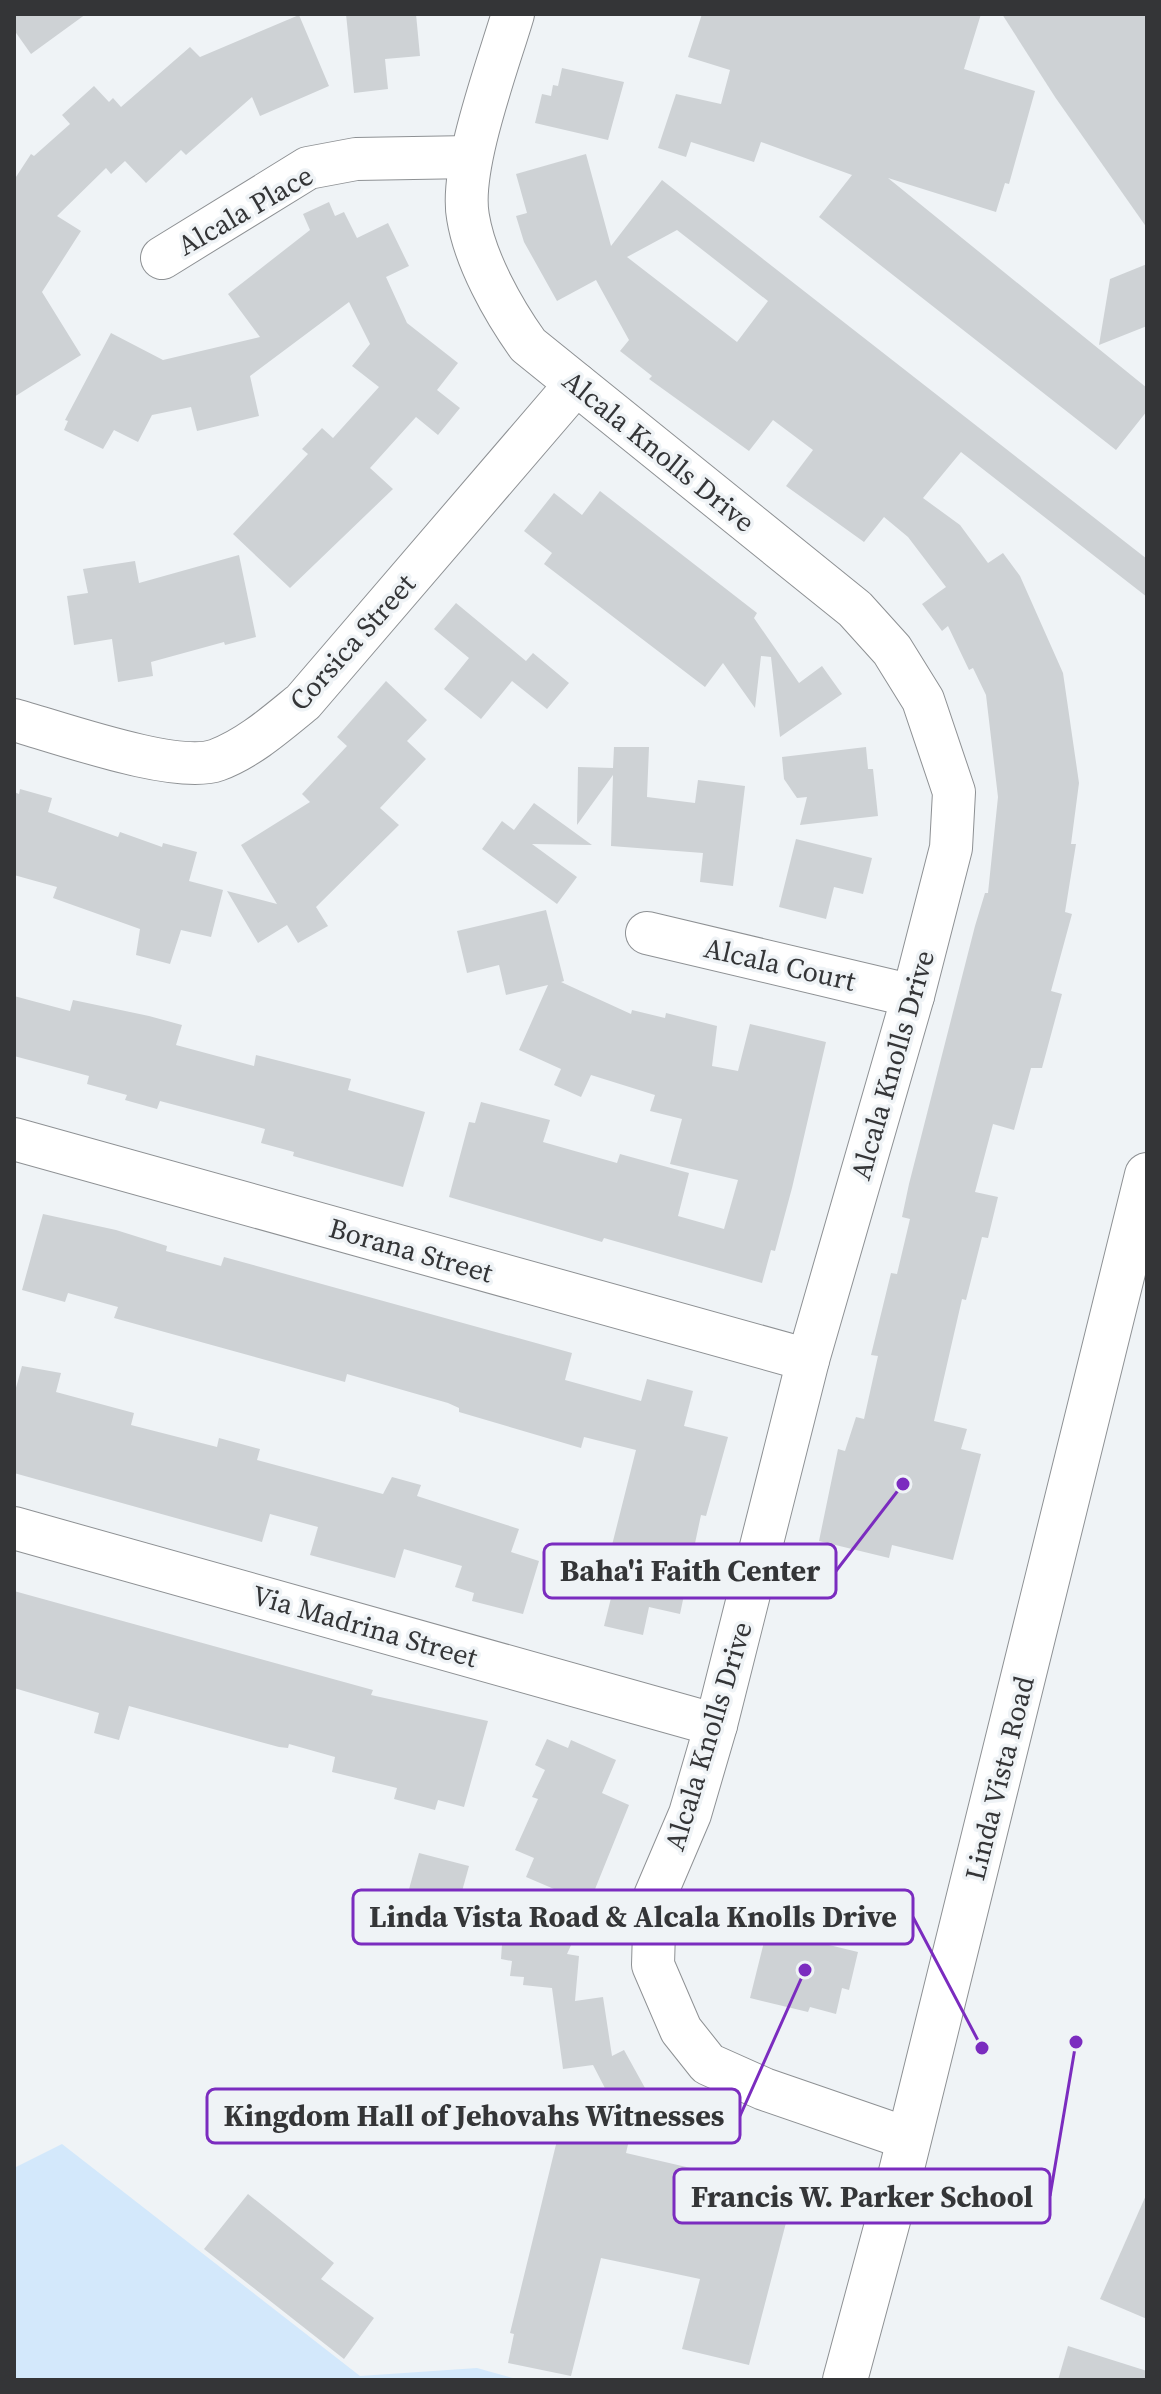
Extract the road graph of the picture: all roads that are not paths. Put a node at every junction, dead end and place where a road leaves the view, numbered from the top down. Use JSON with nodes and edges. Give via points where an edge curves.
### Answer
{"nodes":[{"id":1,"x":513,"y":14,"type":"edge"},
{"id":2,"x":471,"y":157,"type":"junction"},
{"id":3,"x":162,"y":258,"type":"dead end"},
{"id":4,"x":576,"y":384,"type":"junction"},
{"id":5,"x":14,"y":720,"type":"edge"},
{"id":6,"x":647,"y":933,"type":"dead end"},
{"id":7,"x":913,"y":996,"type":"junction"},
{"id":8,"x":14,"y":1139,"type":"edge"},
{"id":9,"x":1147,"y":1175,"type":"edge"},
{"id":10,"x":808,"y":1360,"type":"junction"},
{"id":11,"x":14,"y":1528,"type":"edge"},
{"id":12,"x":716,"y":1725,"type":"junction"},
{"id":13,"x":909,"y":2139,"type":"junction"},
{"id":14,"x":845,"y":2380,"type":"edge"}],
"edges":[{"from":1,"to":2,"type":"street","name":"Alcala Knolls Drive"},
{"from":2,"to":3,"type":"street","name":"Alcala Place","via":[[356,159],[308,168]]},
{"from":2,"to":4,"type":"street","name":"Alcala Knolls Drive","via":[[467,216],[499,303],[528,345]]},
{"from":4,"to":5,"type":"street","name":"Corsica Street","via":[[303,702],[260,737],[214,761],[169,762]]},
{"from":4,"to":7,"type":"street","name":"Alcala Knolls Drive","via":[[855,609],[892,650],[923,700],[954,792],[951,848]]},
{"from":6,"to":7,"type":"street","name":"Alcala Court"},
{"from":7,"to":10,"type":"street","name":"Alcala Knolls Drive"},
{"from":8,"to":10,"type":"street","name":"Borana Street"},
{"from":9,"to":13,"type":"main road","name":"Linda Vista Road"},
{"from":10,"to":12,"type":"street","name":"Alcala Knolls Drive"},
{"from":11,"to":12,"type":"street","name":"Via Madrina Street"},
{"from":12,"to":13,"type":"street","name":"Alcala Knolls Drive","via":[[690,1814],[655,1896],[653,1965],[681,2030],[708,2064]]},
{"from":13,"to":14,"type":"main road","name":"Linda Vista Road"}]}
